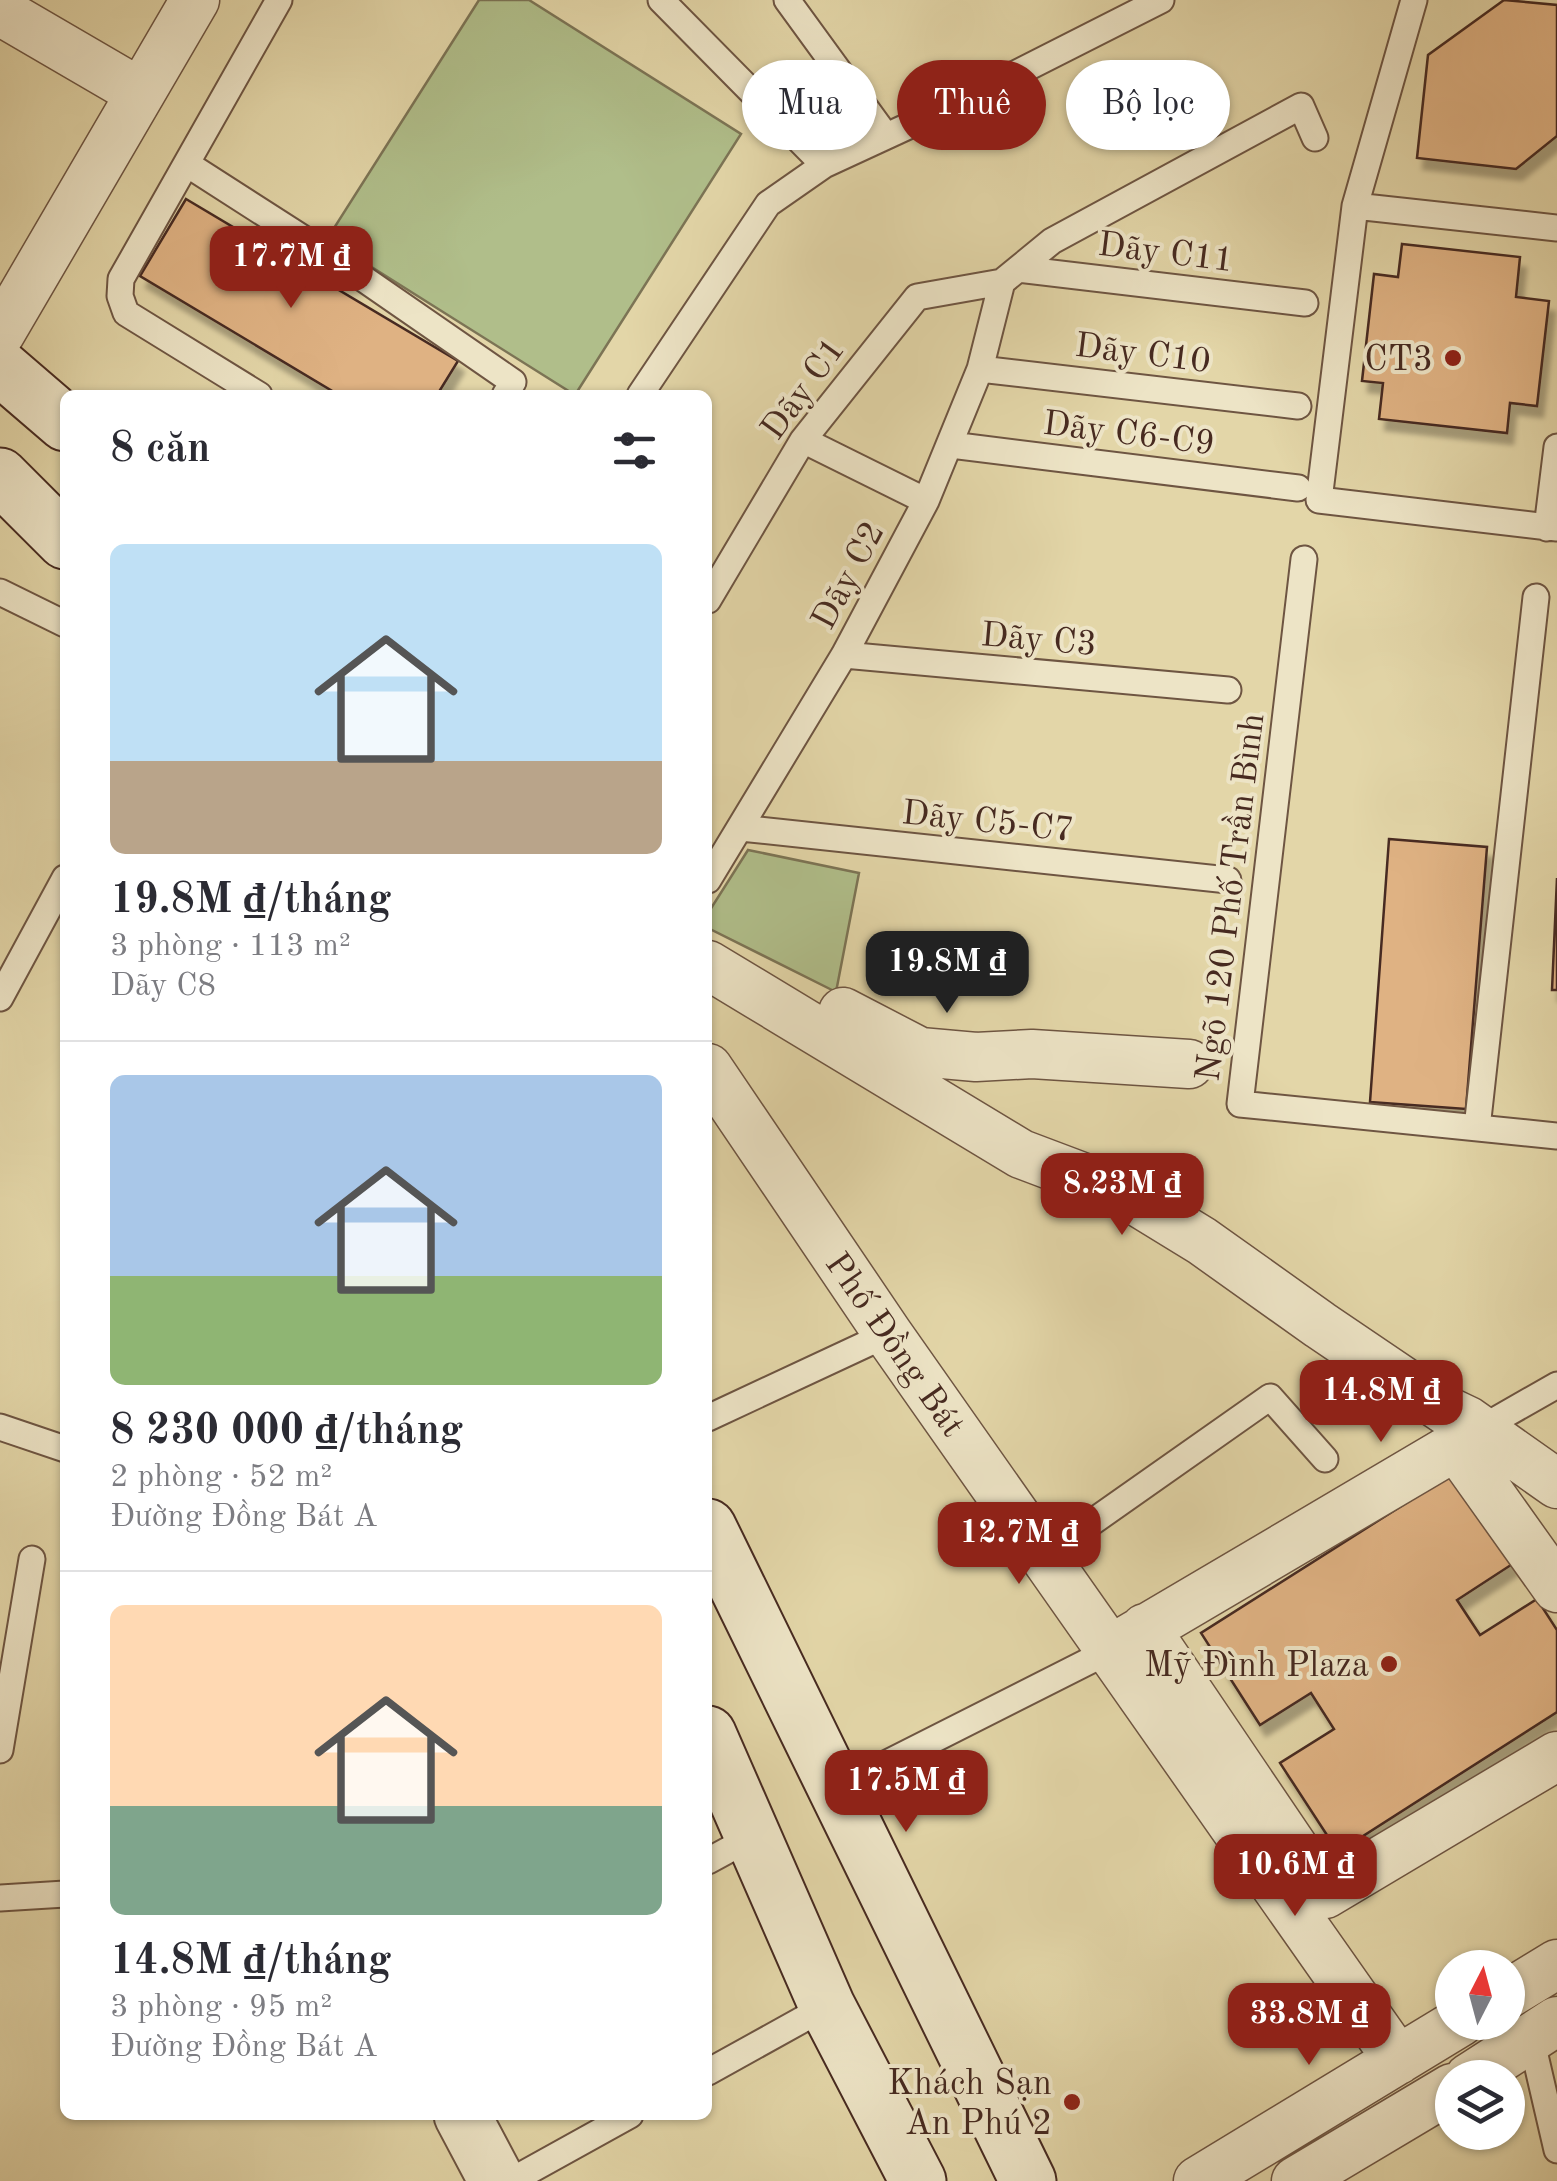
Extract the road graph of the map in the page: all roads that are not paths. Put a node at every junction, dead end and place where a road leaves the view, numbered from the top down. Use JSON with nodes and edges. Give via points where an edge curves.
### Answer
{"nodes":[{"id":1,"x":196,"y":0,"type":"edge"},
{"id":2,"x":279,"y":0,"type":"edge"},
{"id":3,"x":660,"y":0,"type":"edge"},
{"id":4,"x":787,"y":0,"type":"edge"},
{"id":5,"x":1161,"y":0,"type":"edge"},
{"id":6,"x":1414,"y":0,"type":"edge"},
{"id":7,"x":0,"y":11,"type":"edge"},
{"id":8,"x":139,"y":92,"type":"junction"},
{"id":9,"x":886,"y":136,"type":"junction"},
{"id":10,"x":1316,"y":138,"type":"dead end"},
{"id":11,"x":188,"y":164,"type":"junction"},
{"id":12,"x":824,"y":165,"type":"junction"},
{"id":13,"x":1355,"y":206,"type":"junction"},
{"id":14,"x":1557,"y":228,"type":"edge"},
{"id":15,"x":1010,"y":276,"type":"junction"},
{"id":16,"x":1305,"y":303,"type":"dead end"},
{"id":17,"x":0,"y":334,"type":"edge"},
{"id":18,"x":0,"y":367,"type":"edge"},
{"id":19,"x":980,"y":369,"type":"junction"},
{"id":20,"x":251,"y":390,"type":"edge"},
{"id":21,"x":508,"y":390,"type":"edge"},
{"id":22,"x":643,"y":390,"type":"edge"},
{"id":23,"x":1298,"y":406,"type":"dead end"},
{"id":24,"x":60,"y":419,"type":"edge"},
{"id":25,"x":803,"y":440,"type":"junction"},
{"id":26,"x":951,"y":445,"type":"junction"},
{"id":27,"x":1557,"y":447,"type":"edge"},
{"id":28,"x":0,"y":476,"type":"edge"},
{"id":29,"x":1309,"y":494,"type":"junction"},
{"id":30,"x":926,"y":501,"type":"junction"},
{"id":31,"x":1552,"y":528,"type":"edge"},
{"id":32,"x":60,"y":536,"type":"edge"},
{"id":33,"x":1304,"y":559,"type":"dead end"},
{"id":34,"x":0,"y":592,"type":"edge"},
{"id":35,"x":712,"y":593,"type":"edge"},
{"id":36,"x":1536,"y":597,"type":"dead end"},
{"id":37,"x":60,"y":622,"type":"edge"},
{"id":38,"x":844,"y":655,"type":"junction"},
{"id":39,"x":1228,"y":690,"type":"dead end"},
{"id":40,"x":741,"y":828,"type":"junction"},
{"id":41,"x":712,"y":874,"type":"edge"},
{"id":42,"x":1228,"y":880,"type":"dead end"},
{"id":43,"x":60,"y":887,"type":"edge"},
{"id":44,"x":712,"y":943,"type":"edge"},
{"id":45,"x":712,"y":966,"type":"edge"},
{"id":46,"x":0,"y":998,"type":"edge"},
{"id":47,"x":1189,"y":1064,"type":"dead end"},
{"id":48,"x":712,"y":1074,"type":"edge"},
{"id":49,"x":1476,"y":1128,"type":"junction"},
{"id":50,"x":1557,"y":1136,"type":"edge"},
{"id":51,"x":888,"y":1334,"type":"junction"},
{"id":52,"x":1557,"y":1385,"type":"edge"},
{"id":53,"x":712,"y":1416,"type":"edge"},
{"id":54,"x":0,"y":1426,"type":"edge"},
{"id":55,"x":1480,"y":1429,"type":"junction"},
{"id":56,"x":60,"y":1447,"type":"edge"},
{"id":57,"x":1326,"y":1460,"type":"dead end"},
{"id":58,"x":1557,"y":1484,"type":"edge"},
{"id":59,"x":712,"y":1535,"type":"edge"},
{"id":60,"x":1044,"y":1556,"type":"junction"},
{"id":61,"x":32,"y":1559,"type":"dead end"},
{"id":62,"x":1557,"y":1588,"type":"edge"},
{"id":63,"x":1128,"y":1639,"type":"junction"},
{"id":64,"x":0,"y":1750,"type":"edge"},
{"id":65,"x":712,"y":1754,"type":"edge"},
{"id":66,"x":1557,"y":1756,"type":"edge"},
{"id":67,"x":836,"y":1789,"type":"junction"},
{"id":68,"x":731,"y":1848,"type":"edge"},
{"id":69,"x":60,"y":1894,"type":"edge"},
{"id":70,"x":0,"y":1898,"type":"edge"},
{"id":71,"x":1557,"y":1964,"type":"edge"},
{"id":72,"x":1525,"y":1984,"type":"edge"},
{"id":73,"x":827,"y":2006,"type":"junction"},
{"id":74,"x":1544,"y":2029,"type":"edge"},
{"id":75,"x":1435,"y":2037,"type":"edge"},
{"id":76,"x":1398,"y":2060,"type":"junction"},
{"id":77,"x":1497,"y":2060,"type":"edge"},
{"id":78,"x":712,"y":2070,"type":"edge"},
{"id":79,"x":1435,"y":2098,"type":"edge"},
{"id":80,"x":465,"y":2120,"type":"edge"},
{"id":81,"x":621,"y":2120,"type":"edge"},
{"id":82,"x":1557,"y":2150,"type":"edge"},
{"id":83,"x":497,"y":2181,"type":"edge"},
{"id":84,"x":512,"y":2181,"type":"edge"},
{"id":85,"x":918,"y":2181,"type":"edge"},
{"id":86,"x":1028,"y":2181,"type":"edge"},
{"id":87,"x":1198,"y":2181,"type":"edge"},
{"id":88,"x":1296,"y":2181,"type":"edge"}],
"edges":[{"from":1,"to":8,"type":"street"},
{"from":2,"to":11,"type":"lane"},
{"from":3,"to":12,"type":"lane"},
{"from":4,"to":9,"type":"lane"},
{"from":5,"to":9,"type":"lane"},
{"from":6,"to":13,"type":"lane"},
{"from":7,"to":8,"type":"street"},
{"from":8,"to":17,"type":"street"},
{"from":9,"to":12,"type":"lane"},
{"from":10,"to":15,"type":"lane","via":[[1301,106],[1052,241]]},
{"from":11,"to":20,"type":"lane","via":[[121,279],[120,296],[126,312]]},
{"from":11,"to":21,"type":"lane","via":[[513,382]]},
{"from":12,"to":22,"type":"lane","via":[[768,204]]},
{"from":13,"to":14,"type":"lane"},
{"from":13,"to":29,"type":"lane"},
{"from":15,"to":16,"type":"lane","name":"Dãy C11"},
{"from":15,"to":19,"type":"lane","name":"Dãy C2"},
{"from":15,"to":25,"type":"lane","name":"Dãy C1","via":[[917,297]]},
{"from":18,"to":24,"type":"main road"},
{"from":19,"to":23,"type":"lane","name":"Dãy C10"},
{"from":19,"to":26,"type":"lane","name":"Dãy C2"},
{"from":25,"to":30,"type":"lane"},
{"from":25,"to":35,"type":"lane","name":"Dãy C1"},
{"from":26,"to":29,"type":"lane","name":"Dãy C6-C9"},
{"from":26,"to":30,"type":"lane","name":"Dãy C2"},
{"from":27,"to":31,"type":"lane"},
{"from":28,"to":32,"type":"main road"},
{"from":29,"to":31,"type":"lane","name":"Dãy C6-C9"},
{"from":30,"to":38,"type":"lane","name":"Dãy C2"},
{"from":33,"to":49,"type":"lane","name":"Ngõ 120 Phố Trần Bình","via":[[1240,1104]]},
{"from":34,"to":37,"type":"lane"},
{"from":36,"to":49,"type":"lane"},
{"from":38,"to":39,"type":"lane","name":"Dãy C3"},
{"from":38,"to":40,"type":"lane","name":"Dãy C2"},
{"from":40,"to":41,"type":"lane","name":"Dãy C2"},
{"from":40,"to":42,"type":"lane","name":"Dãy C5-C7"},
{"from":43,"to":46,"type":"lane"},
{"from":44,"to":47,"type":"street","via":[[920,1052]]},
{"from":45,"to":55,"type":"street","via":[[1020,1154],[1140,1203]]},
{"from":48,"to":51,"type":"street","name":"Phố Đồng Bát"},
{"from":49,"to":50,"type":"lane","name":"Ngõ 120 Phố Trần Bình"},
{"from":51,"to":53,"type":"lane"},
{"from":51,"to":60,"type":"street","name":"Phố Đồng Bát"},
{"from":52,"to":55,"type":"lane"},
{"from":54,"to":56,"type":"lane"},
{"from":55,"to":58,"type":"street"},
{"from":57,"to":60,"type":"lane","via":[[1270,1397]]},
{"from":59,"to":67,"type":"main road"},
{"from":60,"to":63,"type":"street","name":"Phố Đồng Bát"},
{"from":61,"to":64,"type":"lane"},
{"from":62,"to":63,"type":"street","via":[[1456,1446]]},
{"from":63,"to":66,"type":"street","via":[[1325,1894]]},
{"from":63,"to":67,"type":"lane"},
{"from":63,"to":76,"type":"street","name":"Phố Đồng Bát"},
{"from":65,"to":68,"type":"main road"},
{"from":67,"to":86,"type":"main road"},
{"from":68,"to":73,"type":"main road"},
{"from":69,"to":70,"type":"lane"},
{"from":71,"to":72,"type":"street"},
{"from":73,"to":78,"type":"lane"},
{"from":73,"to":85,"type":"main road"},
{"from":74,"to":77,"type":"street"},
{"from":74,"to":82,"type":"lane"},
{"from":75,"to":76,"type":"street"},
{"from":76,"to":87,"type":"street"},
{"from":79,"to":88,"type":"street"},
{"from":80,"to":83,"type":"main road"},
{"from":81,"to":84,"type":"lane"}]}
